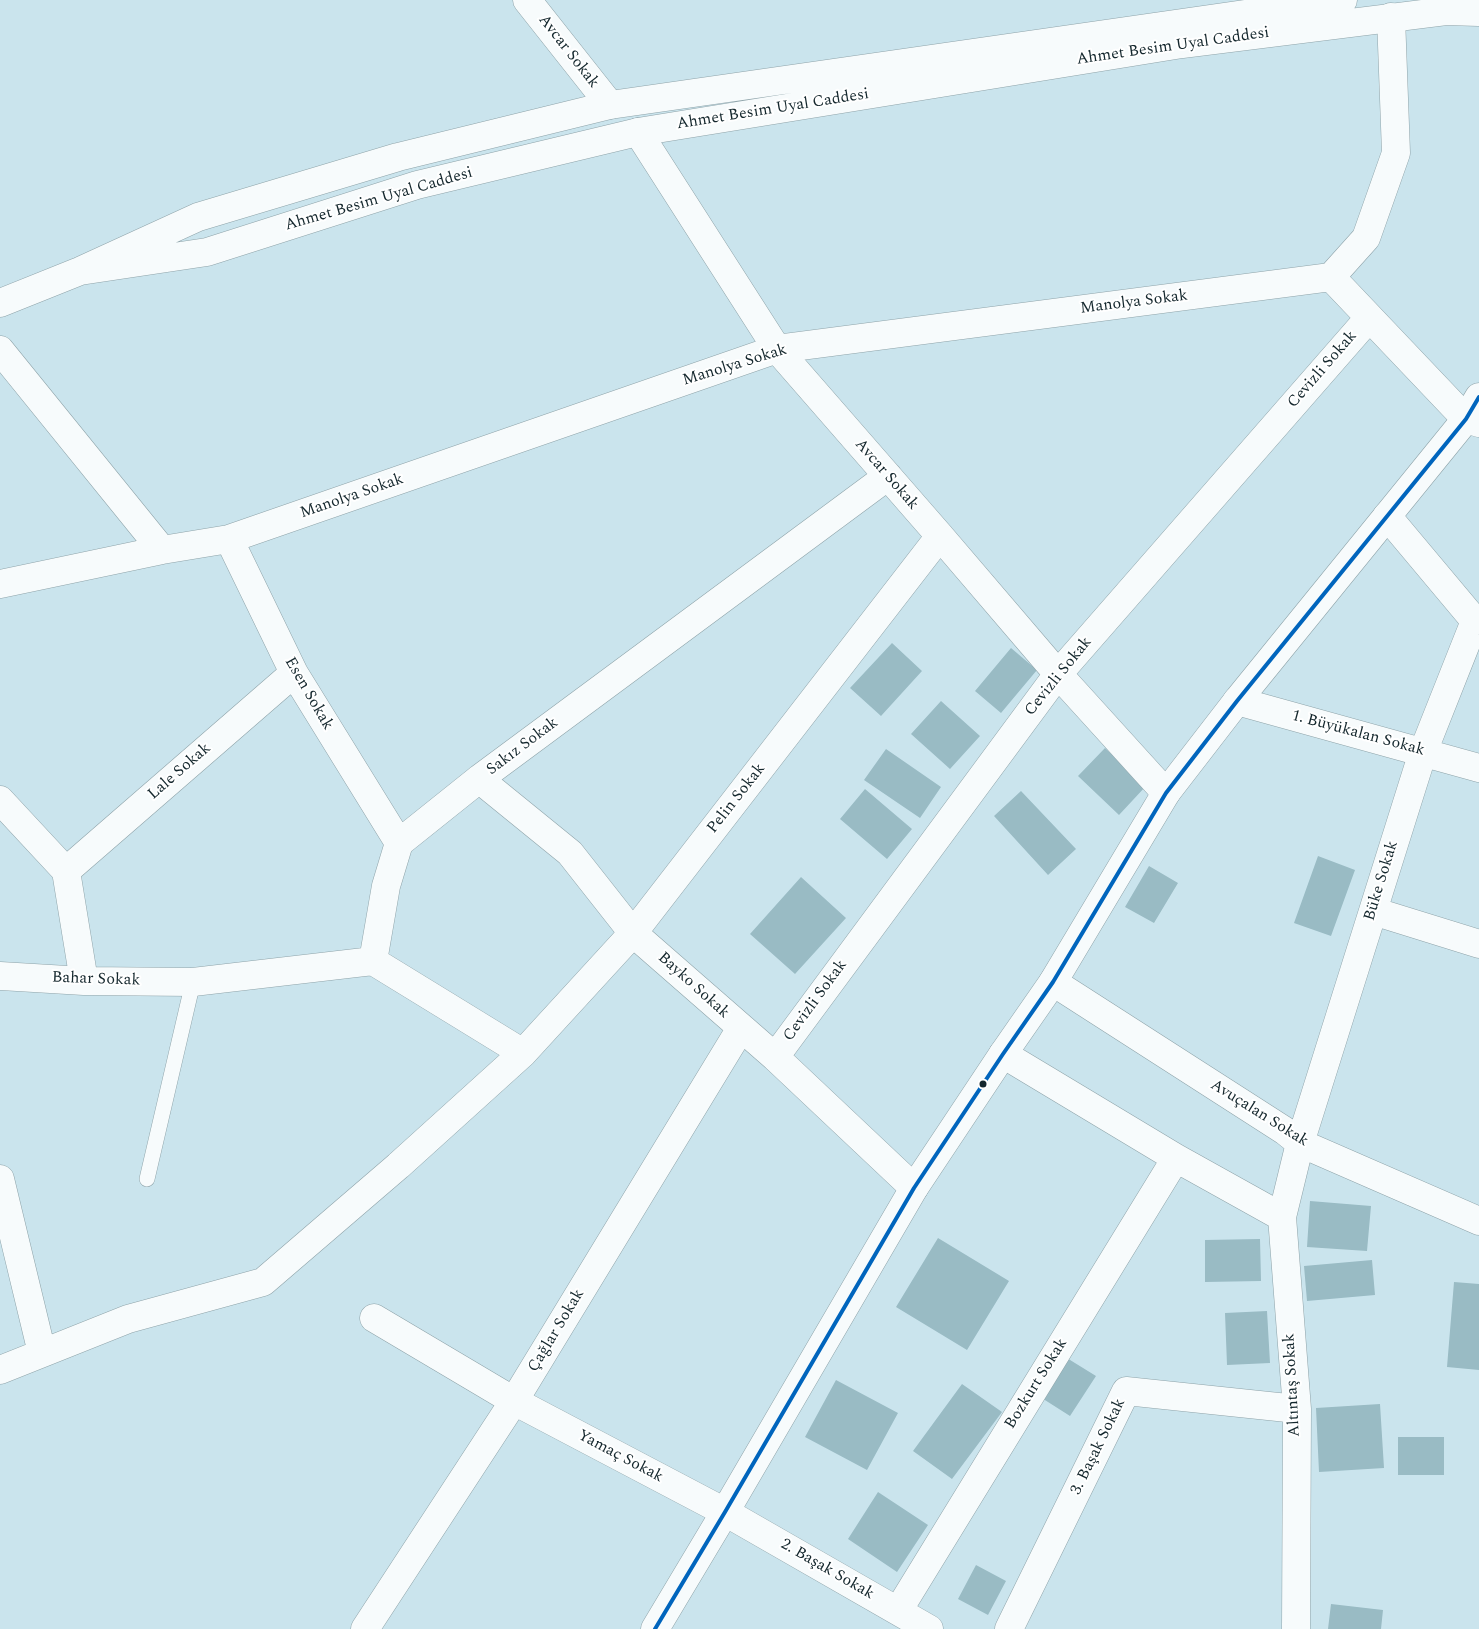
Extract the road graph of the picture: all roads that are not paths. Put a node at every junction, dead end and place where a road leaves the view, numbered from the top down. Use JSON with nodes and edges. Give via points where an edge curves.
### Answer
{"nodes":[{"id":1,"x":527,"y":0,"type":"edge"},
{"id":2,"x":1343,"y":0,"type":"edge"},
{"id":3,"x":1479,"y":12,"type":"edge"},
{"id":4,"x":1391,"y":17,"type":"junction"},
{"id":5,"x":610,"y":105,"type":"junction"},
{"id":6,"x":638,"y":132,"type":"junction"},
{"id":7,"x":80,"y":271,"type":"junction"},
{"id":8,"x":1331,"y":277,"type":"junction"},
{"id":9,"x":0,"y":304,"type":"edge"},
{"id":10,"x":1369,"y":318,"type":"junction"},
{"id":11,"x":0,"y":350,"type":"edge"},
{"id":12,"x":777,"y":350,"type":"junction"},
{"id":13,"x":1475,"y":413,"type":"edge"},
{"id":14,"x":888,"y":476,"type":"junction"},
{"id":15,"x":1387,"y":516,"type":"junction"},
{"id":16,"x":940,"y":536,"type":"junction"},
{"id":17,"x":229,"y":539,"type":"junction"},
{"id":18,"x":162,"y":550,"type":"junction"},
{"id":19,"x":0,"y":584,"type":"edge"},
{"id":20,"x":1477,"y":621,"type":"edge"},
{"id":21,"x":294,"y":673,"type":"junction"},
{"id":22,"x":1058,"y":674,"type":"junction"},
{"id":23,"x":1237,"y":701,"type":"junction"},
{"id":24,"x":1423,"y":752,"type":"junction"},
{"id":25,"x":1479,"y":768,"type":"edge"},
{"id":26,"x":479,"y":779,"type":"junction"},
{"id":27,"x":1166,"y":794,"type":"junction"},
{"id":28,"x":0,"y":800,"type":"edge"},
{"id":29,"x":399,"y":843,"type":"junction"},
{"id":30,"x":66,"y":871,"type":"junction"},
{"id":31,"x":1373,"y":911,"type":"junction"},
{"id":32,"x":633,"y":932,"type":"junction"},
{"id":33,"x":1479,"y":944,"type":"edge"},
{"id":34,"x":373,"y":961,"type":"junction"},
{"id":35,"x":0,"y":976,"type":"edge"},
{"id":36,"x":84,"y":981,"type":"junction"},
{"id":37,"x":193,"y":982,"type":"junction"},
{"id":38,"x":1053,"y":982,"type":"junction"},
{"id":39,"x":741,"y":1028,"type":"junction"},
{"id":40,"x":523,"y":1052,"type":"junction"},
{"id":41,"x":1003,"y":1054,"type":"junction"},
{"id":42,"x":775,"y":1057,"type":"junction"},
{"id":43,"x":1300,"y":1143,"type":"junction"},
{"id":44,"x":1176,"y":1158,"type":"junction"},
{"id":45,"x":147,"y":1178,"type":"dead end"},
{"id":46,"x":0,"y":1179,"type":"edge"},
{"id":47,"x":914,"y":1188,"type":"junction"},
{"id":48,"x":1282,"y":1217,"type":"junction"},
{"id":49,"x":1479,"y":1221,"type":"edge"},
{"id":50,"x":374,"y":1318,"type":"dead end"},
{"id":51,"x":42,"y":1353,"type":"junction"},
{"id":52,"x":0,"y":1370,"type":"edge"},
{"id":53,"x":514,"y":1401,"type":"junction"},
{"id":54,"x":1297,"y":1409,"type":"junction"},
{"id":55,"x":726,"y":1512,"type":"junction"},
{"id":56,"x":898,"y":1611,"type":"junction"},
{"id":57,"x":365,"y":1629,"type":"edge"},
{"id":58,"x":655,"y":1629,"type":"edge"},
{"id":59,"x":929,"y":1629,"type":"edge"},
{"id":60,"x":1009,"y":1629,"type":"edge"},
{"id":61,"x":1296,"y":1629,"type":"edge"}],
"edges":[{"from":1,"to":5,"type":"street","name":"Avcar Sokak"},
{"from":2,"to":5,"type":"street","name":"Ahmet Besim Uyal Caddesi"},
{"from":3,"to":4,"type":"street","name":"Ahmet Besim Uyal Caddesi","via":[[1446,11]]},
{"from":4,"to":6,"type":"street","name":"Ahmet Besim Uyal Caddesi","via":[[1182,44]]},
{"from":4,"to":8,"type":"street","via":[[1396,154],[1366,238]]},
{"from":5,"to":7,"type":"street","name":"Ahmet Besim Uyal Caddesi","via":[[398,157],[198,217]]},
{"from":6,"to":7,"type":"street","name":"Ahmet Besim Uyal Caddesi","via":[[416,185],[207,252]]},
{"from":6,"to":12,"type":"street","name":"Avcar Sokak"},
{"from":7,"to":9,"type":"street","name":"Ahmet Besim Uyal Caddesi"},
{"from":8,"to":10,"type":"street"},
{"from":8,"to":12,"type":"street","name":"Manolya Sokak"},
{"from":10,"to":13,"type":"street"},
{"from":10,"to":22,"type":"street","name":"Cevizli Sokak"},
{"from":11,"to":18,"type":"street"},
{"from":12,"to":14,"type":"street","name":"Avcar Sokak"},
{"from":12,"to":17,"type":"street","name":"Manolya Sokak"},
{"from":13,"to":15,"type":"street"},
{"from":14,"to":16,"type":"street","name":"Avcar Sokak"},
{"from":14,"to":26,"type":"street","name":"Sakız Sokak"},
{"from":15,"to":20,"type":"street"},
{"from":15,"to":23,"type":"street"},
{"from":16,"to":22,"type":"street","name":"Avcar Sokak"},
{"from":16,"to":32,"type":"street","name":"Pelin Sokak"},
{"from":17,"to":18,"type":"street","name":"Manolya Sokak"},
{"from":17,"to":21,"type":"street","name":"Esen Sokak"},
{"from":18,"to":19,"type":"street","name":"Manolya Sokak"},
{"from":20,"to":24,"type":"street","name":"Büke Sokak"},
{"from":21,"to":29,"type":"street","name":"Esen Sokak"},
{"from":21,"to":30,"type":"street","name":"Lale Sokak"},
{"from":22,"to":27,"type":"street","name":"Avcar Sokak"},
{"from":22,"to":42,"type":"street","name":"Cevizli Sokak"},
{"from":23,"to":24,"type":"street","name":"1. Büyükalan Sokak"},
{"from":23,"to":27,"type":"street"},
{"from":24,"to":25,"type":"street","name":"1. Büyükalan Sokak"},
{"from":24,"to":31,"type":"street","name":"Büke Sokak"},
{"from":26,"to":29,"type":"street","name":"Sakız Sokak"},
{"from":26,"to":32,"type":"street","name":"Bayko Sokak","via":[[570,853]]},
{"from":27,"to":38,"type":"street"},
{"from":28,"to":30,"type":"street"},
{"from":29,"to":34,"type":"street","via":[[386,886]]},
{"from":30,"to":36,"type":"street"},
{"from":31,"to":33,"type":"street"},
{"from":31,"to":43,"type":"street","name":"Büke Sokak"},
{"from":32,"to":39,"type":"street","name":"Bayko Sokak"},
{"from":32,"to":40,"type":"street","name":"Pelin Sokak"},
{"from":34,"to":37,"type":"street","name":"Bahar Sokak"},
{"from":34,"to":40,"type":"street"},
{"from":35,"to":36,"type":"street","name":"Bahar Sokak"},
{"from":36,"to":37,"type":"street","name":"Bahar Sokak"},
{"from":37,"to":45,"type":"lane"},
{"from":38,"to":41,"type":"street"},
{"from":38,"to":43,"type":"street","name":"Avuçalan Sokak"},
{"from":39,"to":42,"type":"street","name":"Bayko Sokak"},
{"from":39,"to":53,"type":"street","name":"Çağlar Sokak"},
{"from":40,"to":51,"type":"street","name":"Pelin Sokak","via":[[398,1166],[263,1282],[128,1319]]},
{"from":41,"to":44,"type":"street"},
{"from":41,"to":47,"type":"street"},
{"from":42,"to":47,"type":"street","name":"Bayko Sokak"},
{"from":43,"to":48,"type":"street","name":"Altıntaş Sokak"},
{"from":43,"to":49,"type":"street","name":"Avuçalan Sokak"},
{"from":44,"to":48,"type":"street"},
{"from":44,"to":56,"type":"street","name":"Bozkurt Sokak"},
{"from":46,"to":51,"type":"street"},
{"from":47,"to":55,"type":"street"},
{"from":48,"to":54,"type":"street","name":"Altıntaş Sokak"},
{"from":50,"to":53,"type":"street","name":"Yamaç Sokak"},
{"from":51,"to":52,"type":"street","name":"Pelin Sokak"},
{"from":53,"to":55,"type":"street","name":"Yamaç Sokak"},
{"from":53,"to":57,"type":"street","name":"Çağlar Sokak"},
{"from":54,"to":60,"type":"street","name":"3. Başak Sokak","via":[[1126,1391]]},
{"from":54,"to":61,"type":"street","name":"Altıntaş Sokak"},
{"from":55,"to":56,"type":"street","name":"2. Başak Sokak"},
{"from":55,"to":58,"type":"street"},
{"from":56,"to":59,"type":"street","name":"2. Başak Sokak"}]}
